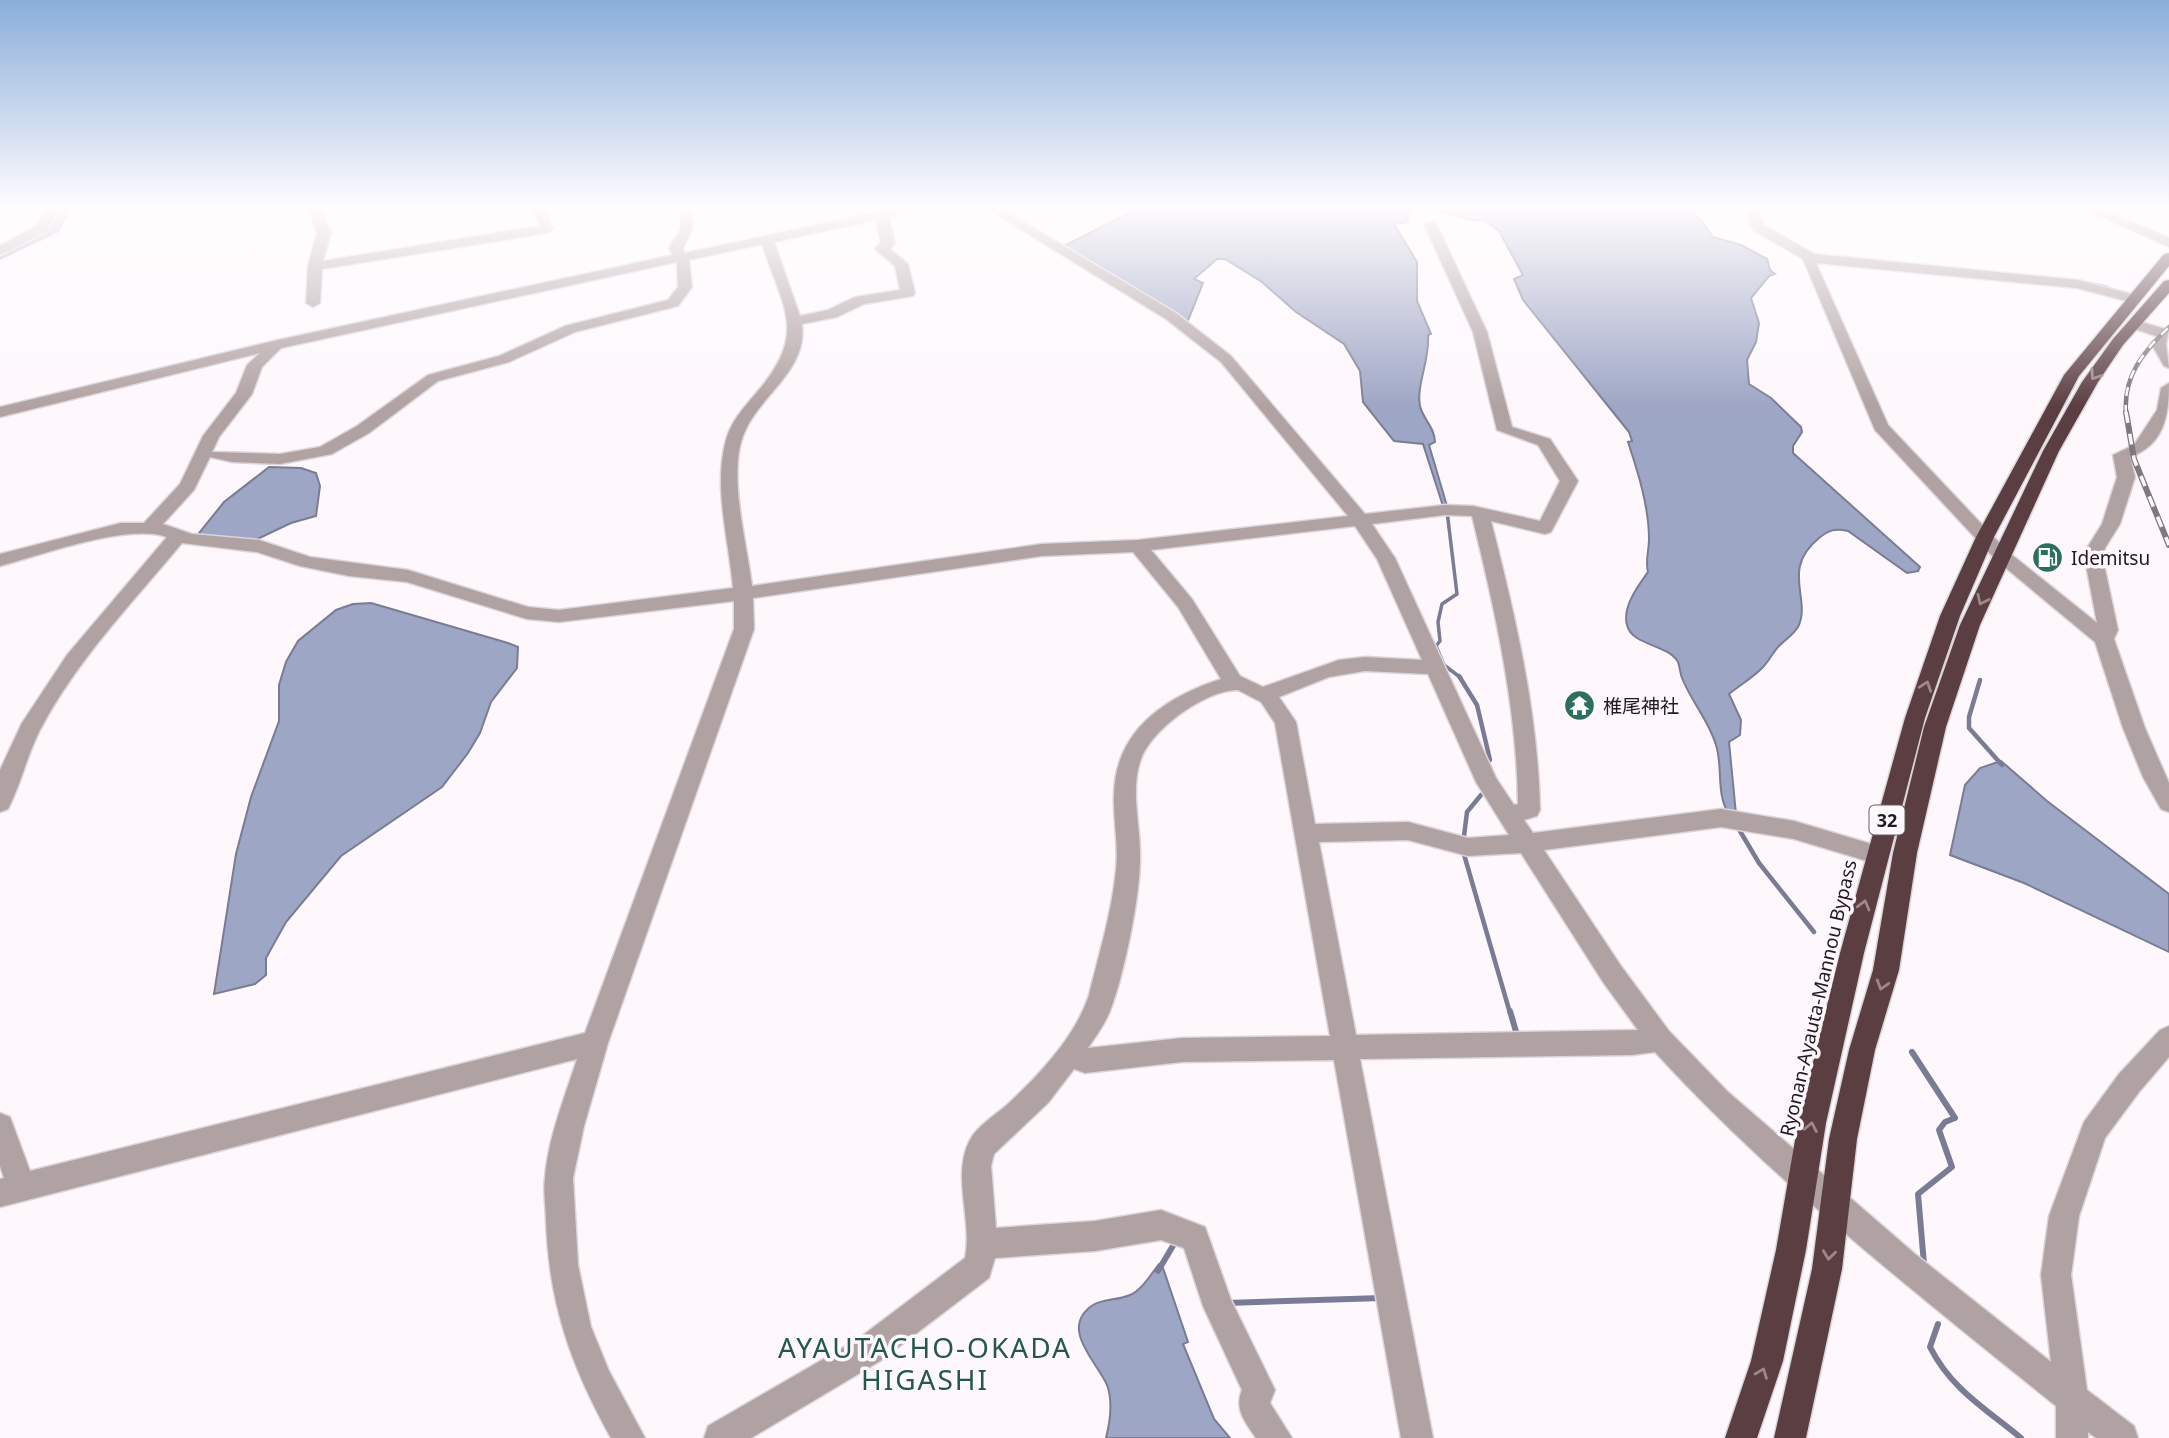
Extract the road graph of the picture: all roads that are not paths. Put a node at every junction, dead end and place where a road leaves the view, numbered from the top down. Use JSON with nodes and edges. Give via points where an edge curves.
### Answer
{"nodes":[{"id":1,"x":315,"y":273,"type":"edge"},
{"id":2,"x":646,"y":273,"type":"edge"},
{"id":3,"x":684,"y":273,"type":"edge"},
{"id":4,"x":778,"y":273,"type":"edge"},
{"id":5,"x":903,"y":273,"type":"edge"},
{"id":6,"x":1097,"y":273,"type":"edge"},
{"id":7,"x":1453,"y":273,"type":"edge"},
{"id":8,"x":1814,"y":273,"type":"edge"},
{"id":9,"x":1966,"y":273,"type":"edge"},
{"id":10,"x":2156,"y":273,"type":"edge"},
{"id":11,"x":2169,"y":284,"type":"edge"},
{"id":12,"x":2134,"y":299,"type":"junction"},
{"id":13,"x":313,"y":303,"type":"dead end"},
{"id":14,"x":795,"y":321,"type":"junction"},
{"id":15,"x":2134,"y":324,"type":"junction"},
{"id":16,"x":2169,"y":336,"type":"edge"},
{"id":17,"x":278,"y":344,"type":"junction"},
{"id":18,"x":2169,"y":363,"type":"edge"},
{"id":19,"x":2169,"y":388,"type":"edge"},
{"id":20,"x":0,"y":412,"type":"edge"},
{"id":21,"x":217,"y":456,"type":"dead end"},
{"id":22,"x":1481,"y":515,"type":"junction"},
{"id":23,"x":1359,"y":518,"type":"junction"},
{"id":24,"x":150,"y":527,"type":"junction"},
{"id":25,"x":179,"y":535,"type":"junction"},
{"id":26,"x":1985,"y":537,"type":"junction"},
{"id":27,"x":1138,"y":546,"type":"junction"},
{"id":28,"x":2001,"y":555,"type":"junction"},
{"id":29,"x":0,"y":560,"type":"edge"},
{"id":30,"x":746,"y":593,"type":"junction"},
{"id":31,"x":2104,"y":639,"type":"junction"},
{"id":32,"x":1435,"y":667,"type":"junction"},
{"id":33,"x":1233,"y":681,"type":"junction"},
{"id":34,"x":1266,"y":694,"type":"junction"},
{"id":35,"x":0,"y":803,"type":"edge"},
{"id":36,"x":2169,"y":803,"type":"edge"},
{"id":37,"x":1508,"y":815,"type":"junction"},
{"id":38,"x":1307,"y":833,"type":"junction"},
{"id":39,"x":1526,"y":843,"type":"junction"},
{"id":40,"x":1877,"y":855,"type":"junction"},
{"id":41,"x":2169,"y":1038,"type":"edge"},
{"id":42,"x":1660,"y":1039,"type":"junction"},
{"id":43,"x":595,"y":1043,"type":"junction"},
{"id":44,"x":1344,"y":1047,"type":"junction"},
{"id":45,"x":1070,"y":1054,"type":"junction"},
{"id":46,"x":0,"y":1126,"type":"edge"},
{"id":47,"x":1803,"y":1176,"type":"junction"},
{"id":48,"x":11,"y":1191,"type":"edge"},
{"id":49,"x":1835,"y":1204,"type":"junction"},
{"id":50,"x":983,"y":1244,"type":"junction"},
{"id":51,"x":2072,"y":1399,"type":"junction"},
{"id":52,"x":629,"y":1438,"type":"edge"},
{"id":53,"x":720,"y":1438,"type":"edge"},
{"id":54,"x":1276,"y":1438,"type":"edge"},
{"id":55,"x":1417,"y":1438,"type":"edge"},
{"id":56,"x":1741,"y":1438,"type":"edge"},
{"id":57,"x":1790,"y":1438,"type":"edge"},
{"id":58,"x":2072,"y":1438,"type":"edge"},
{"id":59,"x":2122,"y":1438,"type":"edge"}],
"edges":[{"from":1,"to":13,"type":"street"},
{"from":2,"to":17,"type":"street"},
{"from":3,"to":21,"type":"street","via":[[685,287],[673,303],[570,329],[504,359],[446,372],[341,444],[321,452],[278,458]]},
{"from":4,"to":14,"type":"street"},
{"from":5,"to":14,"type":"street","via":[[908,293],[860,300],[832,314]]},
{"from":6,"to":23,"type":"street","via":[[1204,339],[1226,359]]},
{"from":7,"to":22,"type":"street","via":[[1480,332],[1505,430],[1544,442],[1569,481],[1545,528]]},
{"from":8,"to":26,"type":"street","via":[[1881,428]]},
{"from":9,"to":12,"type":"street","via":[[2078,284]]},
{"from":10,"to":12,"type":"highway","name":"Ryonan-Ayauta-Mannou Bypass","number":"32"},
{"from":11,"to":15,"type":"highway","number":"32"},
{"from":12,"to":26,"type":"highway","name":"Ryonan-Ayauta-Mannou Bypass","number":"32","via":[[2072,375]]},
{"from":14,"to":30,"type":"street","via":[[791,354],[744,416],[731,450],[733,517]]},
{"from":15,"to":16,"type":"street"},
{"from":15,"to":28,"type":"highway","number":"32","one_way":true,"via":[[2090,382]]},
{"from":16,"to":18,"type":"street","via":[[2158,343]]},
{"from":17,"to":20,"type":"street"},
{"from":17,"to":24,"type":"street","via":[[255,365],[244,394],[211,436],[188,485]]},
{"from":19,"to":31,"type":"street","via":[[2165,410],[2140,448],[2121,455],[2126,477],[2111,524],[2096,548],[2094,560],[2108,630]]},
{"from":22,"to":23,"type":"street","via":[[1447,510]]},
{"from":22,"to":37,"type":"street","via":[[1501,597],[1528,757],[1529,810]]},
{"from":23,"to":27,"type":"street"},
{"from":23,"to":32,"type":"street","via":[[1397,579]]},
{"from":24,"to":25,"type":"street"},
{"from":24,"to":29,"type":"street","via":[[99,534]]},
{"from":25,"to":30,"type":"street","via":[[241,542],[307,562],[408,576],[527,613],[572,615]]},
{"from":25,"to":35,"type":"street","via":[[58,683],[24,742]]},
{"from":26,"to":28,"type":"street"},
{"from":40,"to":26,"type":"highway","name":"Ryonan-Ayauta-Mannou Bypass","number":"32","one_way":true,"via":[[1915,718],[1950,616]]},
{"from":27,"to":30,"type":"street","via":[[1042,550]]},
{"from":27,"to":33,"type":"street","via":[[1185,603]]},
{"from":28,"to":31,"type":"street"},
{"from":28,"to":49,"type":"highway","number":"32","one_way":true,"via":[[1934,727],[1905,853],[1886,970],[1862,1050],[1843,1139]]},
{"from":30,"to":43,"type":"street","via":[[744,629]]},
{"from":31,"to":36,"type":"street","via":[[2134,728]]},
{"from":32,"to":34,"type":"street","via":[[1362,664],[1325,669]]},
{"from":32,"to":37,"type":"street","via":[[1487,782]]},
{"from":33,"to":34,"type":"street"},
{"from":33,"to":45,"type":"street","via":[[1187,699],[1158,717],[1130,759],[1125,778],[1128,868],[1114,940],[1097,1011]]},
{"from":34,"to":38,"type":"street","via":[[1285,722]]},
{"from":37,"to":39,"type":"street"},
{"from":38,"to":39,"type":"street","via":[[1408,831],[1468,847]]},
{"from":38,"to":44,"type":"street"},
{"from":39,"to":40,"type":"street","via":[[1734,819],[1794,830]]},
{"from":39,"to":42,"type":"street"},
{"from":47,"to":40,"type":"highway","name":"Ryonan-Ayauta-Mannou Bypass","number":"32","one_way":true},
{"from":41,"to":51,"type":"street","via":[[2094,1131],[2064,1216],[2056,1275]]},
{"from":42,"to":44,"type":"street"},
{"from":42,"to":47,"type":"street","via":[[1718,1101]]},
{"from":43,"to":48,"type":"street"},
{"from":43,"to":52,"type":"street","via":[[559,1178],[563,1265],[588,1359]]},
{"from":44,"to":45,"type":"street","via":[[1182,1050],[1085,1061]]},
{"from":44,"to":55,"type":"street"},
{"from":45,"to":50,"type":"street","via":[[1038,1094],[981,1147],[977,1166]]},
{"from":46,"to":48,"type":"street"},
{"from":47,"to":49,"type":"street"},
{"from":56,"to":47,"type":"highway","name":"Ryonan-Ayauta-Mannou Bypass","number":"32","one_way":true,"via":[[1767,1361]]},
{"from":49,"to":51,"type":"street"},
{"from":49,"to":57,"type":"highway","number":"32","one_way":true,"via":[[1827,1269]]},
{"from":50,"to":53,"type":"street","via":[[978,1267],[869,1350]]},
{"from":50,"to":54,"type":"street","via":[[1095,1236],[1161,1225],[1195,1237],[1217,1304],[1259,1390],[1255,1409]]},
{"from":51,"to":58,"type":"street"},
{"from":51,"to":59,"type":"street"}]}
